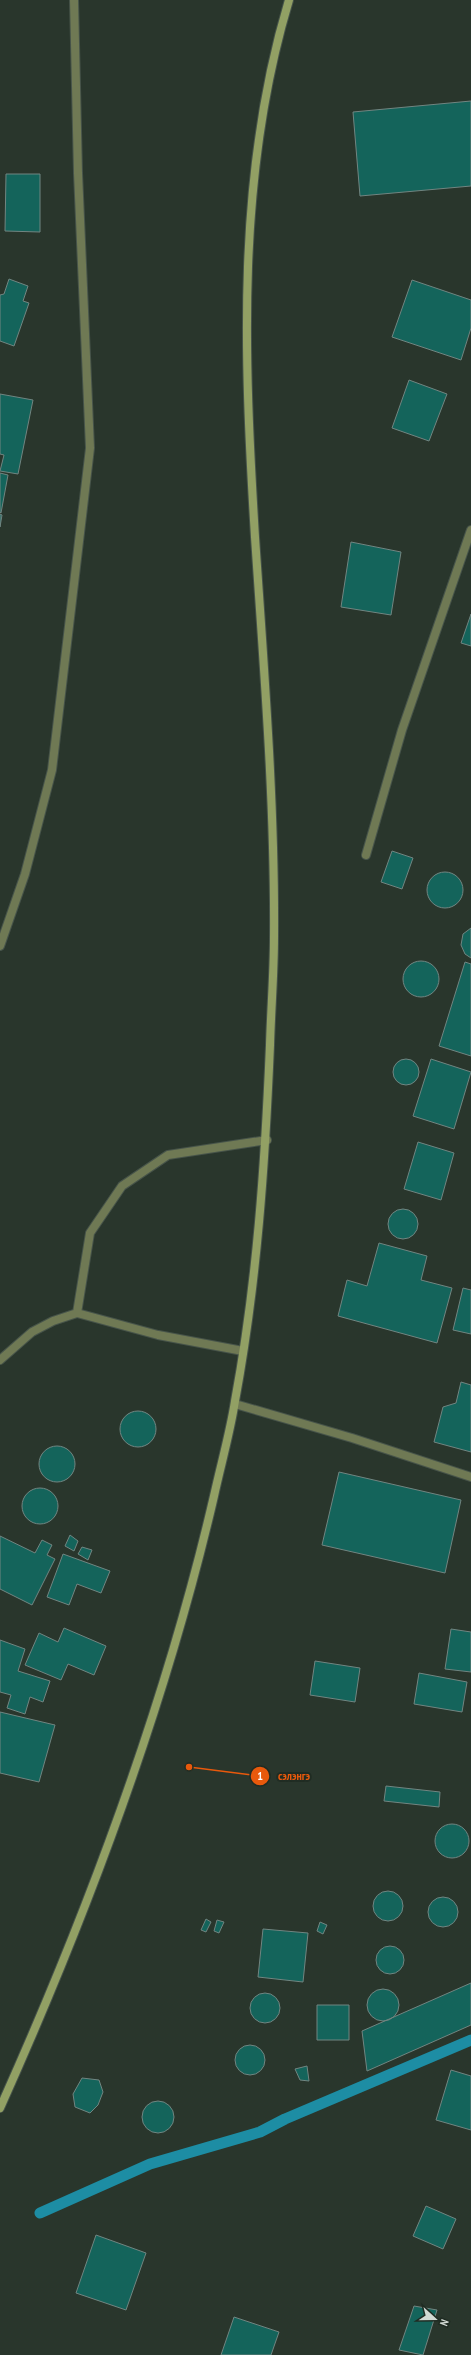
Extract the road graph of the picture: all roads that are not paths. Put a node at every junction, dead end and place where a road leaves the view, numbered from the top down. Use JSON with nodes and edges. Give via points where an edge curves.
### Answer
{"nodes":[{"id":1,"x":74,"y":0,"type":"edge"},
{"id":2,"x":289,"y":0,"type":"edge"},
{"id":3,"x":471,"y":530,"type":"edge"},
{"id":4,"x":366,"y":854,"type":"dead end"},
{"id":5,"x":0,"y":946,"type":"edge"},
{"id":6,"x":267,"y":1140,"type":"junction"},
{"id":7,"x":77,"y":1313,"type":"junction"},
{"id":8,"x":243,"y":1351,"type":"junction"},
{"id":9,"x":0,"y":1360,"type":"edge"},
{"id":10,"x":235,"y":1404,"type":"junction"},
{"id":11,"x":471,"y":1477,"type":"edge"},
{"id":12,"x":0,"y":2108,"type":"edge"}],
"edges":[{"from":1,"to":5,"type":"street","via":[[78,173],[90,448],[52,770],[25,874]]},
{"from":2,"to":6,"type":"main road","via":[[259,133],[247,253],[246,350],[250,451],[272,797],[274,939]]},
{"from":3,"to":4,"type":"street","via":[[402,730]]},
{"from":6,"to":7,"type":"street","via":[[168,1156],[122,1186],[90,1233]]},
{"from":6,"to":8,"type":"main road"},
{"from":7,"to":8,"type":"street","via":[[158,1335]]},
{"from":7,"to":9,"type":"street","via":[[32,1332]]},
{"from":8,"to":10,"type":"main road"},
{"from":10,"to":11,"type":"street","via":[[352,1438]]},
{"from":10,"to":12,"type":"main road","via":[[199,1561],[150,1727],[93,1889]]}]}
